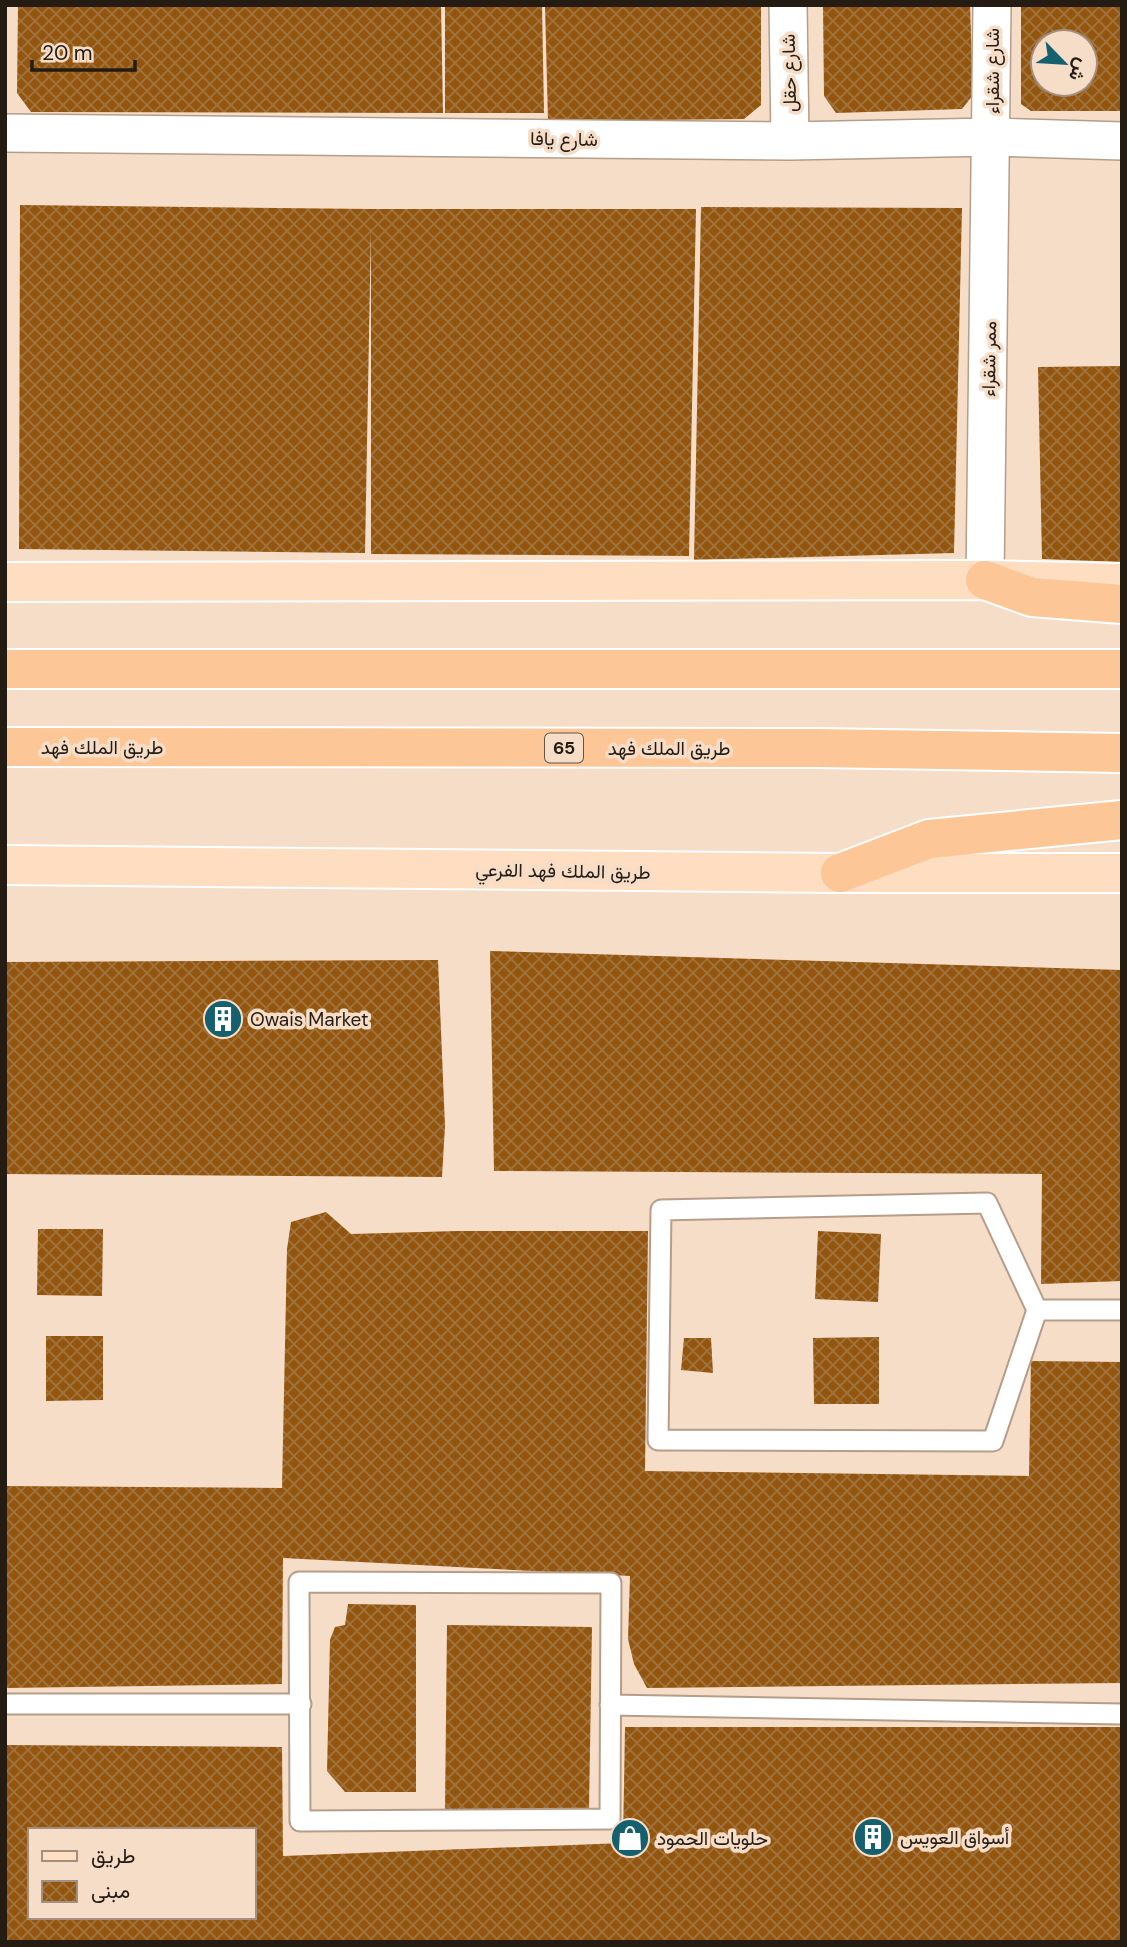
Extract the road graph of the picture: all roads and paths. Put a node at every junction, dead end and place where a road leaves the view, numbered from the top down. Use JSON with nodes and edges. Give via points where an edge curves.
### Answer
{"nodes":[{"id":1,"x":788,"y":5,"type":"edge"},
{"id":2,"x":992,"y":5,"type":"edge"},
{"id":3,"x":5,"y":134,"type":"edge"},
{"id":4,"x":992,"y":136,"type":"junction"},
{"id":5,"x":790,"y":141,"type":"junction"},
{"id":6,"x":1122,"y":141,"type":"edge"},
{"id":7,"x":985,"y":580,"type":"junction"},
{"id":8,"x":5,"y":582,"type":"edge"},
{"id":9,"x":1122,"y":583,"type":"edge"},
{"id":10,"x":1122,"y":604,"type":"edge"},
{"id":11,"x":5,"y":669,"type":"edge"},
{"id":12,"x":1122,"y":669,"type":"edge"},
{"id":13,"x":5,"y":747,"type":"edge"},
{"id":14,"x":1122,"y":753,"type":"edge"},
{"id":15,"x":1122,"y":820,"type":"edge"},
{"id":16,"x":5,"y":865,"type":"edge"},
{"id":17,"x":840,"y":873,"type":"junction"},
{"id":18,"x":1122,"y":873,"type":"edge"},
{"id":19,"x":1037,"y":1310,"type":"junction"},
{"id":20,"x":1122,"y":1310,"type":"edge"},
{"id":21,"x":5,"y":1704,"type":"edge"},
{"id":22,"x":301,"y":1704,"type":"junction"},
{"id":23,"x":610,"y":1705,"type":"junction"},
{"id":24,"x":1122,"y":1714,"type":"edge"}],
"edges":[{"from":1,"to":5,"type":"street","name":"شارع حقل"},
{"from":2,"to":4,"type":"street","name":"شارع شقراء"},
{"from":3,"to":5,"type":"street","name":"شارع يافا"},
{"from":4,"to":5,"type":"street","name":"شارع يافا"},
{"from":4,"to":6,"type":"street","name":"شارع يافا"},
{"from":4,"to":7,"type":"street","name":"ممر شقراء"},
{"from":7,"to":8,"type":"main road"},
{"from":7,"to":9,"type":"main road"},
{"from":7,"to":10,"type":"highway","via":[[1032,597]]},
{"from":11,"to":12,"type":"highway"},
{"from":13,"to":14,"type":"highway","name":"طريق الملك فهد","number":"65"},
{"from":15,"to":17,"type":"highway","via":[[929,839]]},
{"from":16,"to":17,"type":"main road","name":"طريق الملك فهد الفرعي"},
{"from":17,"to":18,"type":"main road","name":"طريق الملك فهد الفرعي"},
{"from":19,"to":19,"type":"lane","via":[[987,1203],[661,1210],[658,1440],[993,1441]]},
{"from":19,"to":20,"type":"lane"},
{"from":21,"to":22,"type":"lane"},
{"from":22,"to":23,"type":"lane","via":[[300,1821],[610,1819]]},
{"from":22,"to":23,"type":"lane","via":[[299,1583],[611,1583]]},
{"from":23,"to":24,"type":"lane"}]}
